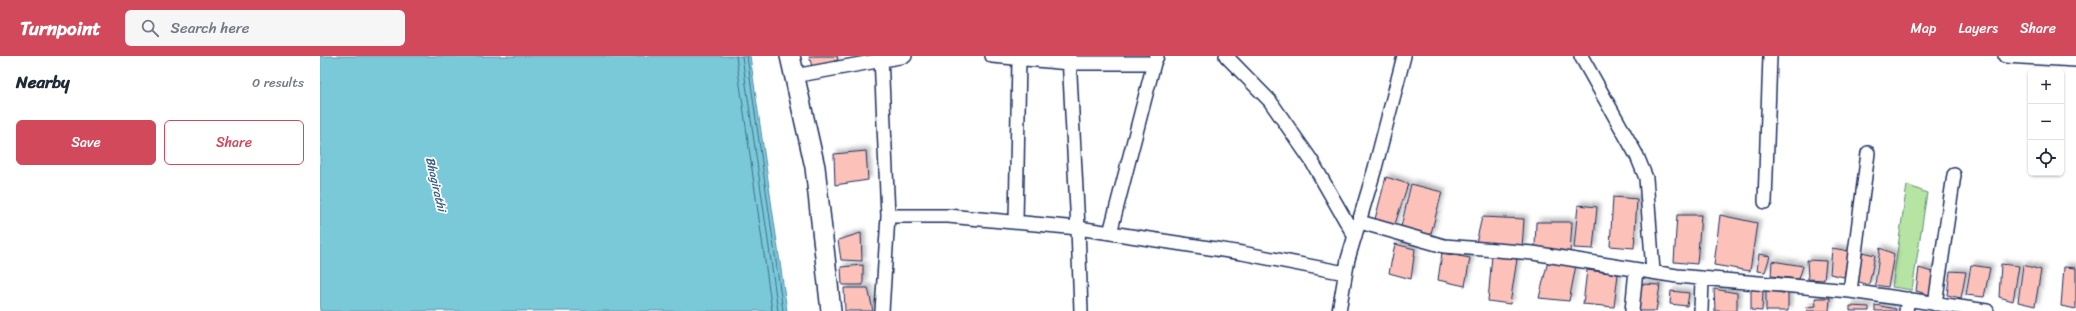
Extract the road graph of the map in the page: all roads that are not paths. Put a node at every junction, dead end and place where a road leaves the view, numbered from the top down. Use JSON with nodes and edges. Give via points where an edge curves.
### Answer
{"nodes":[{"id":1,"x":790,"y":56,"type":"edge"},
{"id":2,"x":902,"y":56,"type":"edge"},
{"id":3,"x":905,"y":56,"type":"edge"},
{"id":4,"x":992,"y":56,"type":"edge"},
{"id":5,"x":1226,"y":56,"type":"edge"},
{"id":6,"x":1404,"y":56,"type":"edge"},
{"id":7,"x":1581,"y":56,"type":"edge"},
{"id":8,"x":1770,"y":56,"type":"edge"},
{"id":9,"x":2005,"y":56,"type":"edge"},
{"id":10,"x":881,"y":58,"type":"edge"},
{"id":11,"x":1019,"y":58,"type":"junction"},
{"id":12,"x":1069,"y":59,"type":"edge"},
{"id":13,"x":1156,"y":59,"type":"edge"},
{"id":14,"x":2076,"y":60,"type":"edge"},
{"id":15,"x":794,"y":76,"type":"junction"},
{"id":16,"x":1868,"y":153,"type":"dead end"},
{"id":17,"x":1954,"y":175,"type":"dead end"},
{"id":18,"x":1765,"y":202,"type":"dead end"},
{"id":19,"x":888,"y":216,"type":"junction"},
{"id":20,"x":1016,"y":222,"type":"junction"},
{"id":21,"x":1360,"y":222,"type":"junction"},
{"id":22,"x":1078,"y":228,"type":"junction"},
{"id":23,"x":1110,"y":233,"type":"junction"},
{"id":24,"x":1355,"y":237,"type":"junction"},
{"id":25,"x":1636,"y":270,"type":"junction"},
{"id":26,"x":1653,"y":271,"type":"junction"},
{"id":27,"x":1345,"y":273,"type":"junction"},
{"id":28,"x":1702,"y":278,"type":"junction"},
{"id":29,"x":1850,"y":291,"type":"junction"},
{"id":30,"x":1935,"y":304,"type":"junction"},
{"id":31,"x":1907,"y":305,"type":"edge"},
{"id":32,"x":831,"y":311,"type":"edge"},
{"id":33,"x":882,"y":311,"type":"edge"},
{"id":34,"x":1081,"y":311,"type":"edge"},
{"id":35,"x":1339,"y":311,"type":"edge"},
{"id":36,"x":1632,"y":311,"type":"edge"},
{"id":37,"x":1701,"y":311,"type":"edge"},
{"id":38,"x":1987,"y":311,"type":"edge"}],
"edges":[{"from":1,"to":15,"type":"street"},
{"from":2,"to":3,"type":"street"},
{"from":2,"to":10,"type":"street"},
{"from":4,"to":11,"type":"street"},
{"from":5,"to":24,"type":"street","via":[[1270,101],[1311,160]]},
{"from":6,"to":21,"type":"street"},
{"from":7,"to":26,"type":"street","via":[[1646,178]]},
{"from":8,"to":18,"type":"street"},
{"from":9,"to":14,"type":"street"},
{"from":10,"to":15,"type":"street"},
{"from":10,"to":19,"type":"street"},
{"from":11,"to":12,"type":"street"},
{"from":11,"to":20,"type":"street"},
{"from":12,"to":13,"type":"street"},
{"from":12,"to":22,"type":"street"},
{"from":13,"to":23,"type":"street"},
{"from":15,"to":32,"type":"street","via":[[815,167]]},
{"from":16,"to":29,"type":"street"},
{"from":17,"to":30,"type":"street"},
{"from":19,"to":20,"type":"street","via":[[948,216]]},
{"from":19,"to":33,"type":"street"},
{"from":20,"to":22,"type":"street"},
{"from":21,"to":24,"type":"street"},
{"from":21,"to":25,"type":"street","via":[[1444,246],[1533,253]]},
{"from":22,"to":23,"type":"street"},
{"from":22,"to":34,"type":"street"},
{"from":23,"to":27,"type":"street","via":[[1242,253]]},
{"from":24,"to":27,"type":"street"},
{"from":25,"to":26,"type":"street"},
{"from":25,"to":36,"type":"street"},
{"from":26,"to":28,"type":"street"},
{"from":27,"to":35,"type":"street"},
{"from":28,"to":29,"type":"street"},
{"from":28,"to":37,"type":"street"},
{"from":29,"to":31,"type":"street"},
{"from":30,"to":31,"type":"street"},
{"from":30,"to":38,"type":"street"}]}
